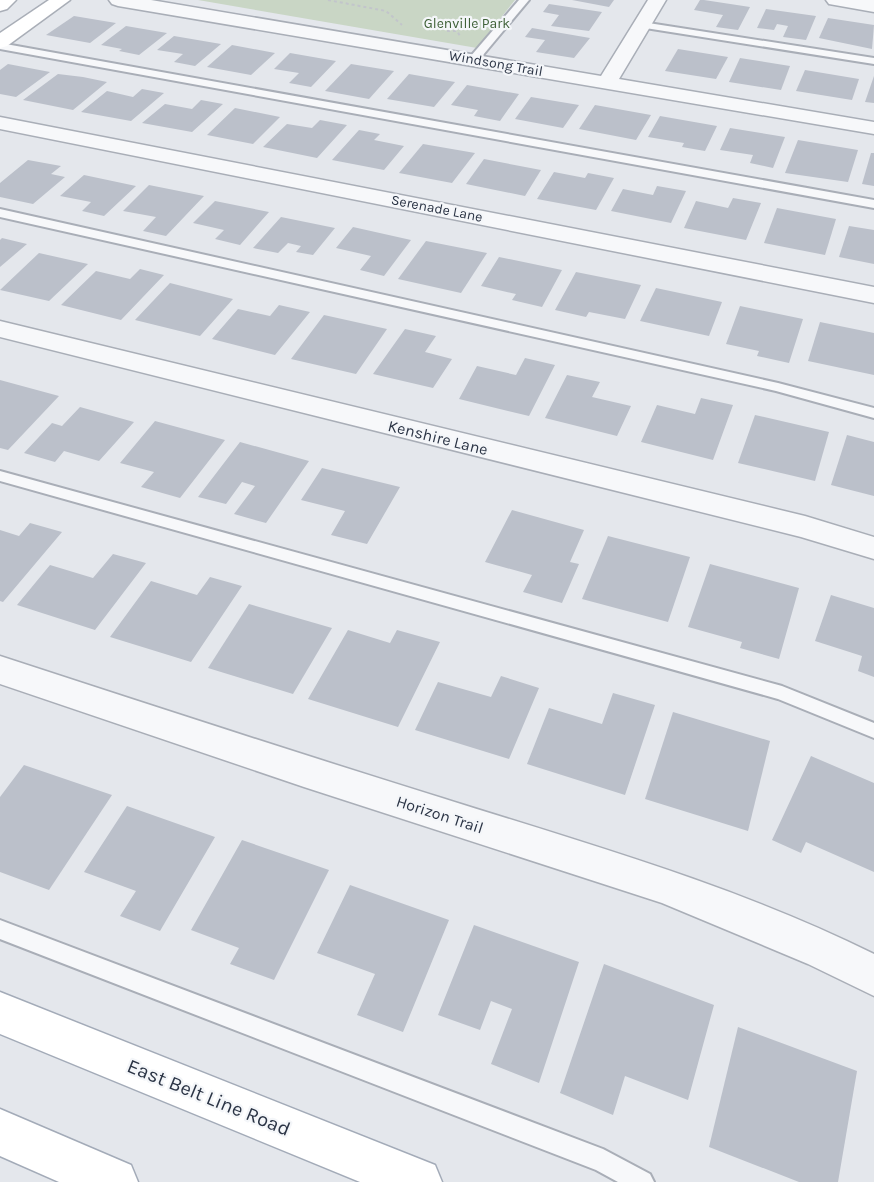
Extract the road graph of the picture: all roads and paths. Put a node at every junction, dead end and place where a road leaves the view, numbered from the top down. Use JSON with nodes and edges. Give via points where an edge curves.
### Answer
{"nodes":[{"id":1,"x":7,"y":0,"type":"edge"},
{"id":2,"x":61,"y":0,"type":"edge"},
{"id":3,"x":118,"y":0,"type":"edge"},
{"id":4,"x":328,"y":0,"type":"edge"},
{"id":5,"x":524,"y":0,"type":"edge"},
{"id":6,"x":657,"y":0,"type":"edge"},
{"id":7,"x":835,"y":0,"type":"edge"},
{"id":8,"x":0,"y":5,"type":"edge"},
{"id":9,"x":874,"y":6,"type":"edge"},
{"id":10,"x":642,"y":25,"type":"junction"},
{"id":11,"x":404,"y":27,"type":"dead end"},
{"id":12,"x":437,"y":31,"type":"dead end"},
{"id":13,"x":0,"y":44,"type":"edge"},
{"id":14,"x":474,"y":59,"type":"junction"},
{"id":15,"x":874,"y":61,"type":"edge"},
{"id":16,"x":607,"y":82,"type":"junction"},
{"id":17,"x":0,"y":123,"type":"edge"},
{"id":18,"x":874,"y":128,"type":"edge"},
{"id":19,"x":874,"y":204,"type":"edge"},
{"id":20,"x":0,"y":213,"type":"edge"},
{"id":21,"x":874,"y":296,"type":"edge"},
{"id":22,"x":0,"y":329,"type":"edge"},
{"id":23,"x":874,"y":413,"type":"edge"},
{"id":24,"x":0,"y":476,"type":"edge"},
{"id":25,"x":874,"y":548,"type":"edge"},
{"id":26,"x":0,"y":670,"type":"edge"},
{"id":27,"x":874,"y":730,"type":"edge"},
{"id":28,"x":0,"y":929,"type":"edge"},
{"id":29,"x":874,"y":976,"type":"edge"},
{"id":30,"x":0,"y":1013,"type":"edge"},
{"id":31,"x":0,"y":1132,"type":"edge"},
{"id":32,"x":114,"y":1182,"type":"edge"},
{"id":33,"x":418,"y":1182,"type":"edge"},
{"id":34,"x":642,"y":1182,"type":"edge"}],
"edges":[{"from":1,"to":8,"type":"main road"},
{"from":2,"to":13,"type":"main road"},
{"from":3,"to":14,"type":"street","name":"Windsong Trail"},
{"from":4,"to":11,"type":"path","via":[[386,11]]},
{"from":5,"to":14,"type":"lane"},
{"from":6,"to":10,"type":"street"},
{"from":7,"to":9,"type":"street"},
{"from":10,"to":15,"type":"lane"},
{"from":10,"to":16,"type":"street"},
{"from":12,"to":14,"type":"path","via":[[457,31]]},
{"from":13,"to":19,"type":"lane"},
{"from":14,"to":16,"type":"street","name":"Windsong Trail"},
{"from":16,"to":18,"type":"street","name":"Windsong Trail"},
{"from":17,"to":21,"type":"street","name":"Serenade Lane"},
{"from":20,"to":23,"type":"lane","via":[[778,387]]},
{"from":22,"to":25,"type":"street","name":"Kenshire Lane","via":[[805,527]]},
{"from":24,"to":27,"type":"lane","via":[[782,693]]},
{"from":26,"to":29,"type":"street","name":"Horizon Trail","via":[[669,887],[823,950]]},
{"from":28,"to":34,"type":"lane","via":[[603,1161]]},
{"from":30,"to":33,"type":"main road","name":"East Belt Line Road"},
{"from":31,"to":32,"type":"main road"}]}
